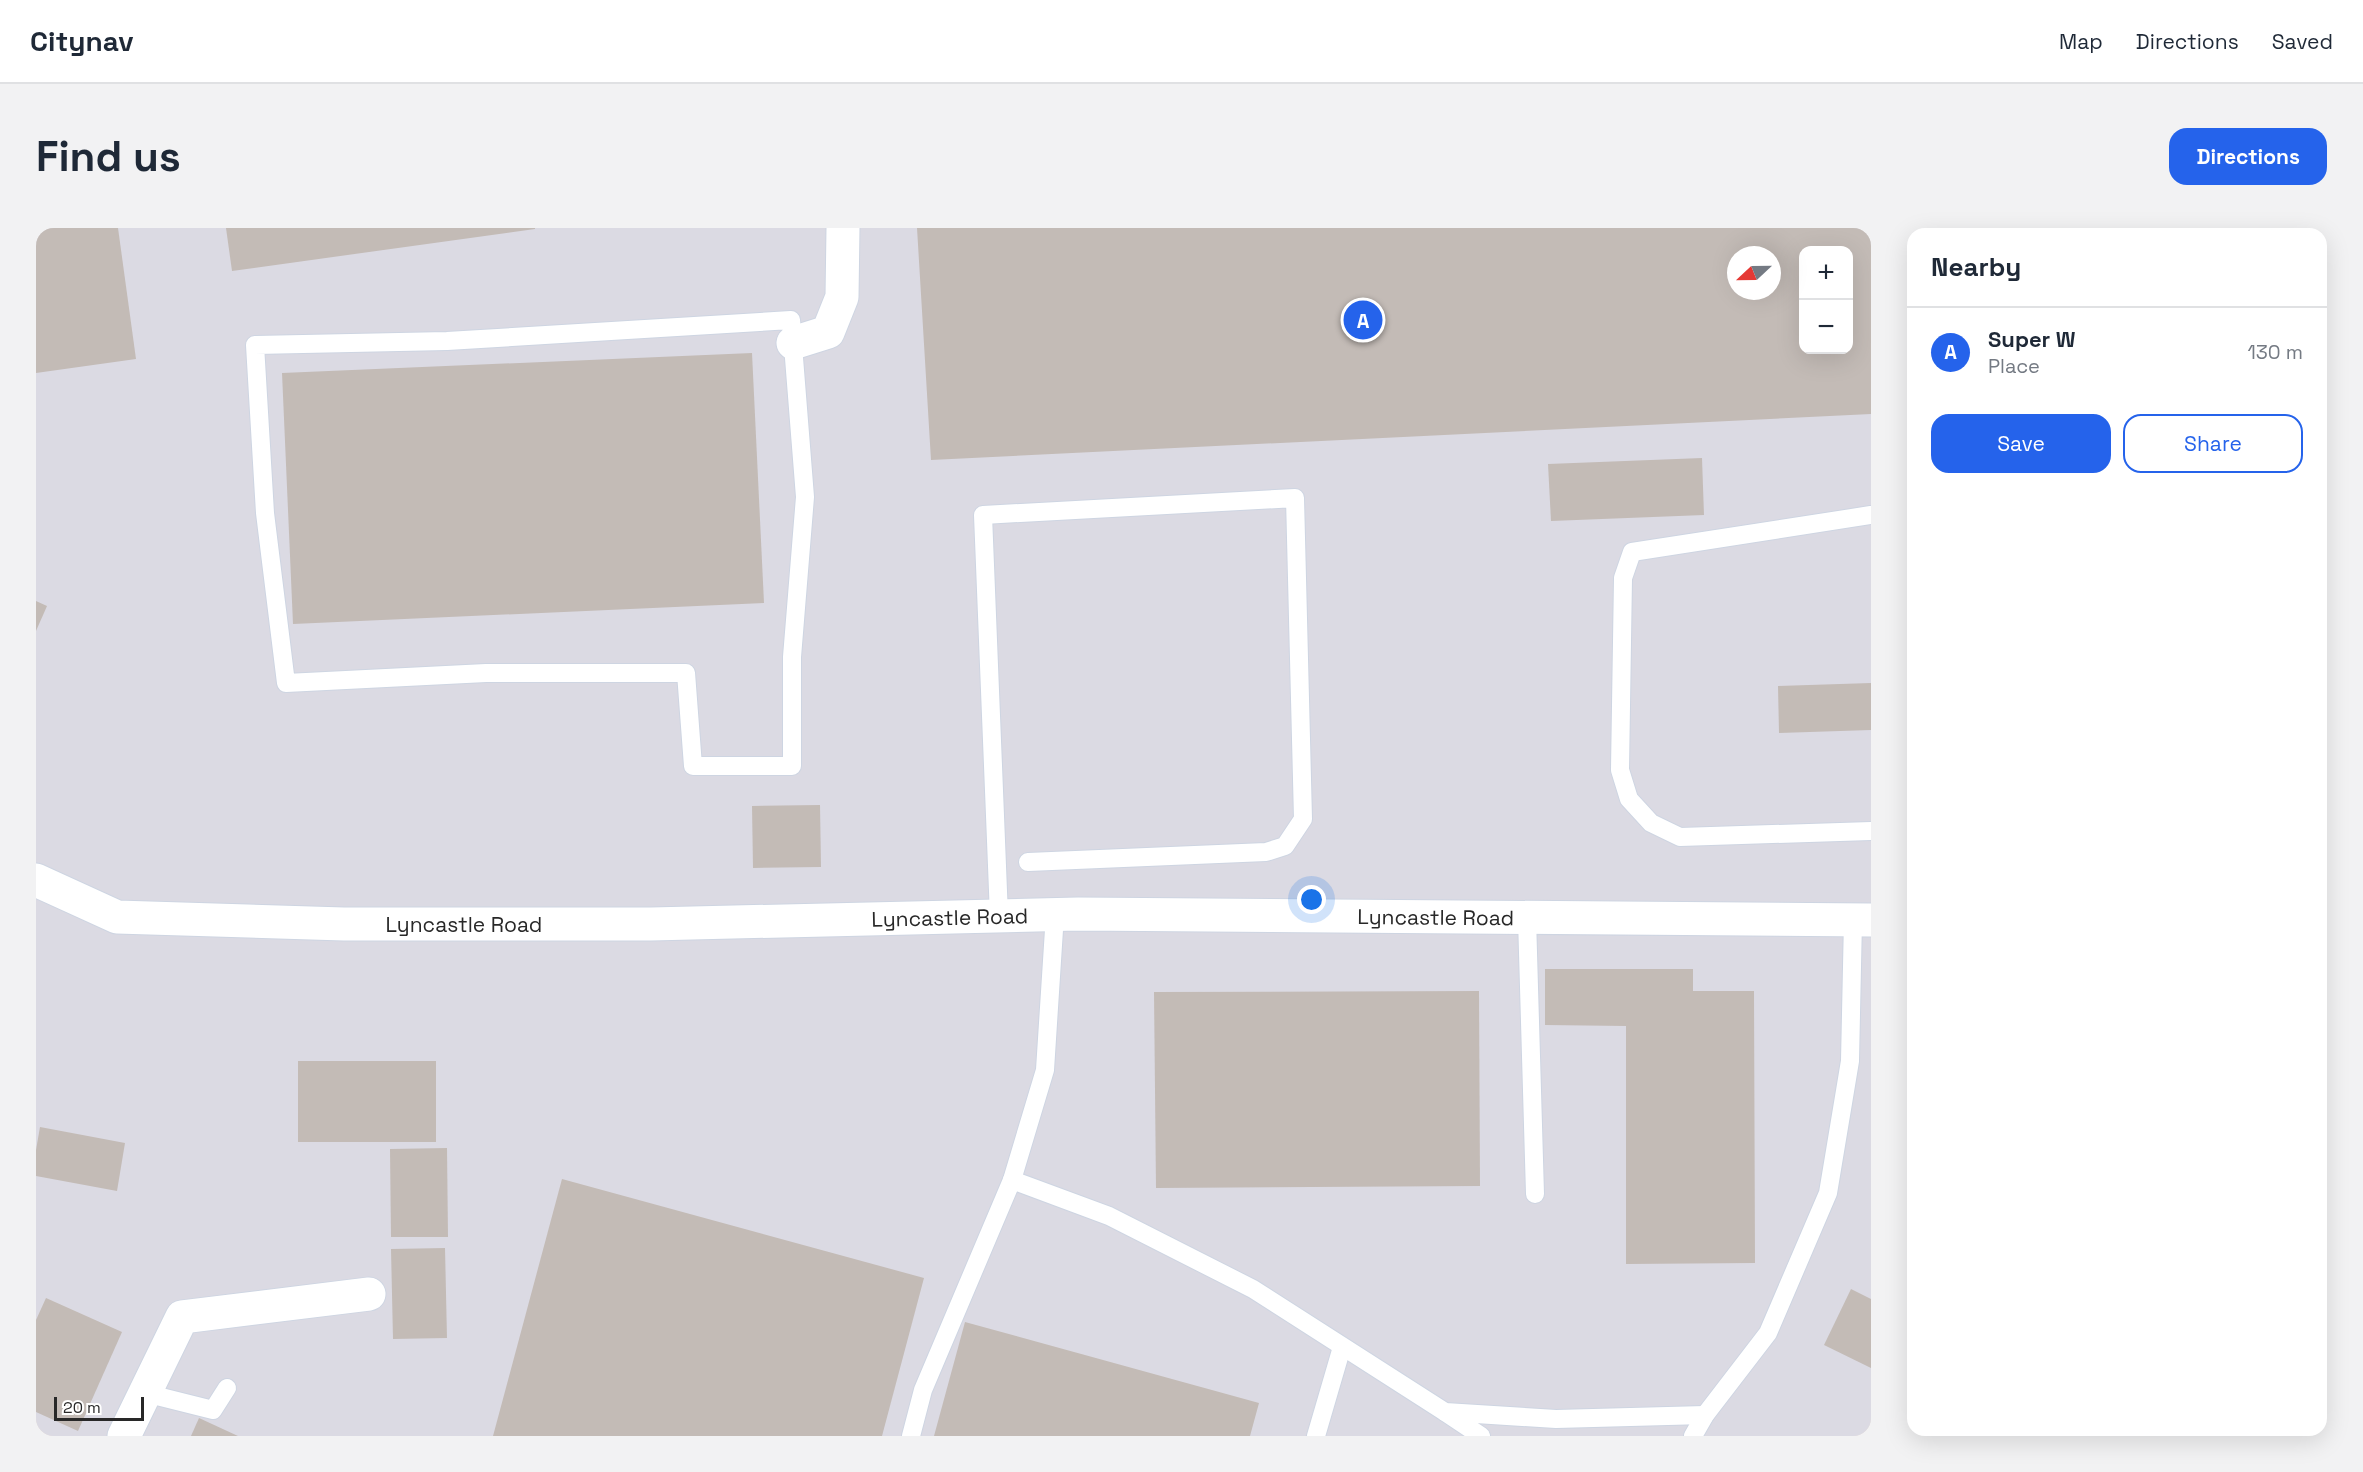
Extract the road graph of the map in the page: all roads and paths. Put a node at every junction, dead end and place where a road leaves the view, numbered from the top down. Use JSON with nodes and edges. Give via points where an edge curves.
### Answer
{"nodes":[{"id":1,"x":843,"y":228,"type":"edge"},
{"id":2,"x":793,"y":343,"type":"junction"},
{"id":3,"x":1871,"y":515,"type":"edge"},
{"id":4,"x":1871,"y":831,"type":"edge"},
{"id":5,"x":1028,"y":862,"type":"dead end"},
{"id":6,"x":36,"y":880,"type":"edge"},
{"id":7,"x":1055,"y":914,"type":"junction"},
{"id":8,"x":999,"y":916,"type":"junction"},
{"id":9,"x":1527,"y":918,"type":"junction"},
{"id":10,"x":1862,"y":920,"type":"edge"},
{"id":11,"x":1012,"y":1180,"type":"junction"},
{"id":12,"x":1534,"y":1194,"type":"dead end"},
{"id":13,"x":369,"y":1294,"type":"dead end"},
{"id":14,"x":1342,"y":1347,"type":"junction"},
{"id":15,"x":227,"y":1388,"type":"dead end"},
{"id":16,"x":145,"y":1393,"type":"junction"},
{"id":17,"x":1445,"y":1412,"type":"junction"},
{"id":18,"x":1705,"y":1415,"type":"junction"},
{"id":19,"x":1555,"y":1427,"type":"edge"},
{"id":20,"x":124,"y":1436,"type":"edge"},
{"id":21,"x":911,"y":1436,"type":"edge"},
{"id":22,"x":1316,"y":1436,"type":"edge"},
{"id":23,"x":1481,"y":1436,"type":"edge"},
{"id":24,"x":1693,"y":1436,"type":"edge"}],
"edges":[{"from":1,"to":2,"type":"street","via":[[842,297],[828,332]]},
{"from":2,"to":2,"type":"lane","via":[[791,320],[447,341],[255,345],[265,513],[286,683],[486,673],[686,673],[693,766],[792,766],[792,657],[805,497]]},
{"from":3,"to":4,"type":"lane","via":[[1632,552],[1623,578],[1620,770],[1629,799],[1651,823],[1680,837]]},
{"from":5,"to":8,"type":"lane","via":[[1266,852],[1285,846],[1302,819],[1295,498],[983,515]]},
{"from":6,"to":8,"type":"street","name":"Lyncastle Road","via":[[117,917],[344,924],[651,924]]},
{"from":7,"to":8,"type":"street","name":"Lyncastle Road"},
{"from":7,"to":9,"type":"street","name":"Lyncastle Road"},
{"from":7,"to":11,"type":"lane","via":[[1046,1071]]},
{"from":9,"to":10,"type":"street","name":"Lyncastle Road"},
{"from":9,"to":12,"type":"lane"},
{"from":10,"to":18,"type":"lane","via":[[1850,1061],[1827,1193],[1768,1333]]},
{"from":11,"to":14,"type":"lane","via":[[1109,1216],[1253,1289]]},
{"from":11,"to":21,"type":"lane","via":[[923,1390]]},
{"from":13,"to":16,"type":"street","via":[[182,1317]]},
{"from":14,"to":17,"type":"lane"},
{"from":14,"to":22,"type":"lane"},
{"from":15,"to":16,"type":"lane","via":[[213,1410]]},
{"from":16,"to":20,"type":"street"},
{"from":17,"to":19,"type":"lane"},
{"from":17,"to":23,"type":"lane"},
{"from":18,"to":19,"type":"lane"},
{"from":18,"to":24,"type":"lane"}]}
